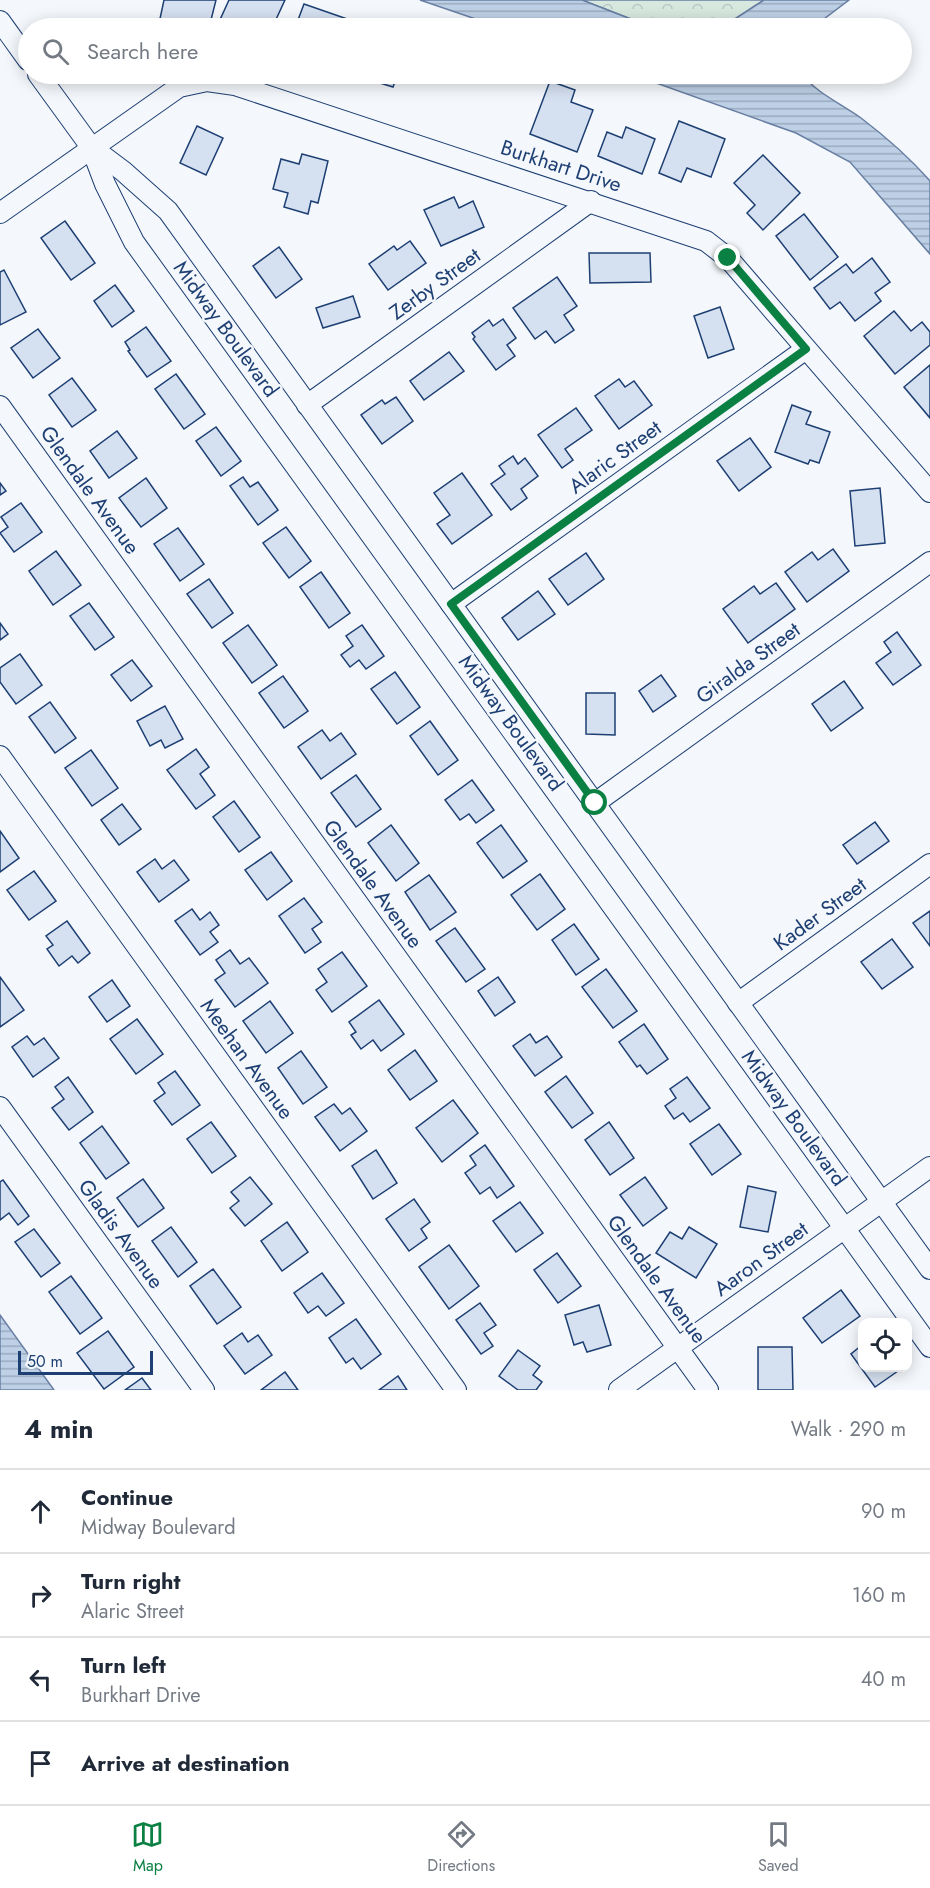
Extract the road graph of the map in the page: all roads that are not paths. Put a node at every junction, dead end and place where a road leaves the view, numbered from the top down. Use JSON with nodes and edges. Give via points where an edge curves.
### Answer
{"nodes":[{"id":1,"x":0,"y":21,"type":"edge"},
{"id":2,"x":18,"y":46,"type":"edge"},
{"id":3,"x":45,"y":84,"type":"edge"},
{"id":4,"x":193,"y":84,"type":"edge"},
{"id":5,"x":228,"y":84,"type":"edge"},
{"id":6,"x":91,"y":147,"type":"junction"},
{"id":7,"x":591,"y":201,"type":"junction"},
{"id":8,"x":0,"y":213,"type":"edge"},
{"id":9,"x":806,"y":349,"type":"junction"},
{"id":10,"x":307,"y":405,"type":"junction"},
{"id":11,"x":0,"y":406,"type":"edge"},
{"id":12,"x":930,"y":492,"type":"edge"},
{"id":13,"x":930,"y":562,"type":"edge"},
{"id":14,"x":451,"y":604,"type":"junction"},
{"id":15,"x":0,"y":756,"type":"edge"},
{"id":16,"x":595,"y":803,"type":"junction"},
{"id":17,"x":930,"y":864,"type":"edge"},
{"id":18,"x":738,"y":1003,"type":"junction"},
{"id":19,"x":0,"y":1107,"type":"edge"},
{"id":20,"x":930,"y":1167,"type":"edge"},
{"id":21,"x":881,"y":1202,"type":"junction"},
{"id":22,"x":845,"y":1228,"type":"junction"},
{"id":23,"x":930,"y":1269,"type":"edge"},
{"id":24,"x":930,"y":1347,"type":"edge"},
{"id":25,"x":678,"y":1348,"type":"junction"},
{"id":26,"x":204,"y":1390,"type":"edge"},
{"id":27,"x":456,"y":1390,"type":"edge"},
{"id":28,"x":620,"y":1390,"type":"edge"},
{"id":29,"x":708,"y":1390,"type":"edge"}],
"edges":[{"from":1,"to":2,"type":"street"},
{"from":3,"to":6,"type":"street","name":"Midway Boulevard"},
{"from":4,"to":6,"type":"street","name":"Burkhart Drive","via":[[179,87]]},
{"from":5,"to":7,"type":"street","name":"Burkhart Drive"},
{"from":6,"to":8,"type":"street","name":"Burkhart Drive"},
{"from":6,"to":10,"type":"street","name":"Midway Boulevard","via":[[168,211]]},
{"from":6,"to":22,"type":"street","name":"Midway Boulevard","via":[[134,242]]},
{"from":7,"to":9,"type":"street","name":"Burkhart Drive","via":[[706,241],[728,258]]},
{"from":7,"to":10,"type":"street","name":"Zerby Street"},
{"from":9,"to":12,"type":"street","name":"Burkhart Drive"},
{"from":9,"to":14,"type":"street","name":"Alaric Street"},
{"from":10,"to":14,"type":"street","name":"Midway Boulevard"},
{"from":11,"to":25,"type":"street","name":"Glendale Avenue"},
{"from":13,"to":16,"type":"street","name":"Giralda Street"},
{"from":14,"to":16,"type":"street","name":"Midway Boulevard"},
{"from":15,"to":27,"type":"street","name":"Meehan Avenue"},
{"from":16,"to":18,"type":"street","name":"Midway Boulevard"},
{"from":17,"to":18,"type":"street","name":"Kader Street"},
{"from":18,"to":21,"type":"street","name":"Midway Boulevard"},
{"from":19,"to":26,"type":"street","name":"Gladis Avenue"},
{"from":20,"to":21,"type":"street","name":"Aaron Street"},
{"from":21,"to":22,"type":"street","name":"Aaron Street"},
{"from":21,"to":23,"type":"street","name":"Midway Boulevard"},
{"from":22,"to":24,"type":"street","name":"Midway Boulevard"},
{"from":22,"to":25,"type":"street","name":"Aaron Street"},
{"from":25,"to":28,"type":"street","name":"Aaron Street"},
{"from":25,"to":29,"type":"street","name":"Glendale Avenue"}]}
